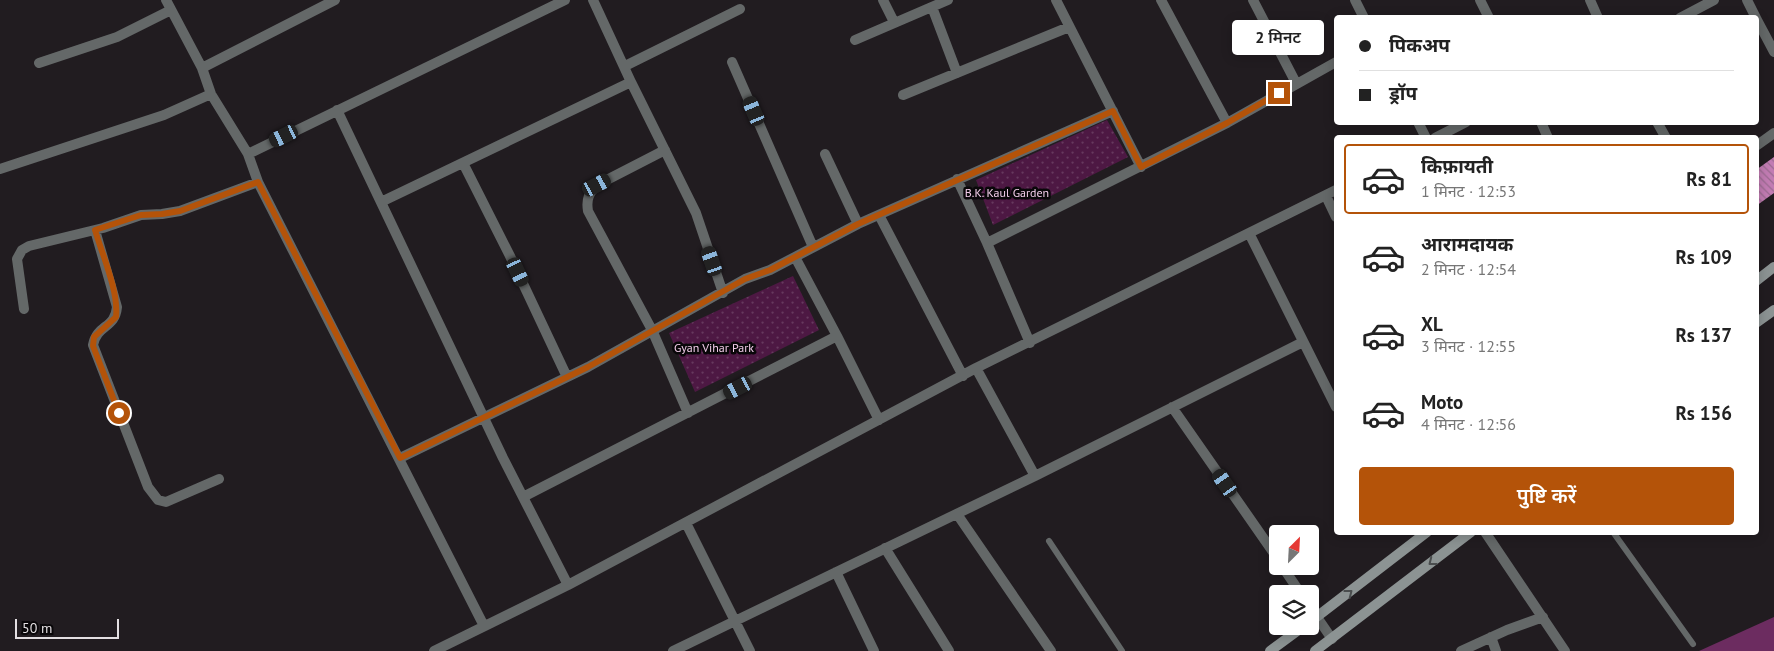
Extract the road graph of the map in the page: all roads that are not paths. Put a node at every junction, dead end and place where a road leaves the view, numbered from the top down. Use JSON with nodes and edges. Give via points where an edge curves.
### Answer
{"nodes":[{"id":1,"x":166,"y":0,"type":"edge"},
{"id":2,"x":335,"y":0,"type":"edge"},
{"id":3,"x":565,"y":0,"type":"edge"},
{"id":4,"x":593,"y":0,"type":"edge"},
{"id":5,"x":883,"y":0,"type":"edge"},
{"id":6,"x":948,"y":0,"type":"edge"},
{"id":7,"x":1056,"y":0,"type":"edge"},
{"id":8,"x":1161,"y":0,"type":"edge"},
{"id":9,"x":1253,"y":0,"type":"edge"},
{"id":10,"x":1355,"y":0,"type":"edge"},
{"id":11,"x":1480,"y":0,"type":"edge"},
{"id":12,"x":1590,"y":0,"type":"edge"},
{"id":13,"x":1714,"y":0,"type":"edge"},
{"id":14,"x":1747,"y":0,"type":"edge"},
{"id":15,"x":932,"y":6,"type":"junction"},
{"id":16,"x":740,"y":9,"type":"dead end"},
{"id":17,"x":171,"y":10,"type":"junction"},
{"id":18,"x":1362,"y":15,"type":"edge"},
{"id":19,"x":1488,"y":15,"type":"edge"},
{"id":20,"x":1597,"y":15,"type":"edge"},
{"id":21,"x":1686,"y":15,"type":"edge"},
{"id":22,"x":1754,"y":15,"type":"edge"},
{"id":23,"x":894,"y":22,"type":"junction"},
{"id":24,"x":1759,"y":24,"type":"edge"},
{"id":25,"x":1069,"y":27,"type":"junction"},
{"id":26,"x":855,"y":40,"type":"dead end"},
{"id":27,"x":1774,"y":52,"type":"edge"},
{"id":28,"x":732,"y":62,"type":"dead end"},
{"id":29,"x":39,"y":63,"type":"dead end"},
{"id":30,"x":1334,"y":63,"type":"edge"},
{"id":31,"x":625,"y":66,"type":"junction"},
{"id":32,"x":202,"y":68,"type":"junction"},
{"id":33,"x":956,"y":73,"type":"junction"},
{"id":34,"x":631,"y":82,"type":"junction"},
{"id":35,"x":1296,"y":83,"type":"junction"},
{"id":36,"x":212,"y":94,"type":"junction"},
{"id":37,"x":902,"y":96,"type":"dead end"},
{"id":38,"x":338,"y":110,"type":"junction"},
{"id":39,"x":1113,"y":111,"type":"junction"},
{"id":40,"x":1227,"y":123,"type":"junction"},
{"id":41,"x":1460,"y":125,"type":"edge"},
{"id":42,"x":1774,"y":133,"type":"edge"},
{"id":43,"x":1441,"y":135,"type":"edge"},
{"id":44,"x":1759,"y":144,"type":"edge"},
{"id":45,"x":664,"y":150,"type":"junction"},
{"id":46,"x":248,"y":154,"type":"junction"},
{"id":47,"x":824,"y":154,"type":"dead end"},
{"id":48,"x":463,"y":163,"type":"junction"},
{"id":49,"x":1141,"y":167,"type":"junction"},
{"id":50,"x":0,"y":168,"type":"edge"},
{"id":51,"x":957,"y":179,"type":"junction"},
{"id":52,"x":258,"y":182,"type":"junction"},
{"id":53,"x":1334,"y":191,"type":"edge"},
{"id":54,"x":1326,"y":196,"type":"junction"},
{"id":55,"x":381,"y":202,"type":"junction"},
{"id":56,"x":1334,"y":213,"type":"edge"},
{"id":57,"x":879,"y":215,"type":"junction"},
{"id":58,"x":858,"y":224,"type":"junction"},
{"id":59,"x":95,"y":230,"type":"junction"},
{"id":60,"x":1249,"y":233,"type":"junction"},
{"id":61,"x":987,"y":243,"type":"junction"},
{"id":62,"x":814,"y":246,"type":"junction"},
{"id":63,"x":795,"y":257,"type":"junction"},
{"id":64,"x":1774,"y":268,"type":"edge"},
{"id":65,"x":1759,"y":279,"type":"edge"},
{"id":66,"x":723,"y":293,"type":"junction"},
{"id":67,"x":24,"y":310,"type":"dead end"},
{"id":68,"x":1774,"y":310,"type":"edge"},
{"id":69,"x":1759,"y":321,"type":"edge"},
{"id":70,"x":652,"y":330,"type":"junction"},
{"id":71,"x":837,"y":336,"type":"junction"},
{"id":72,"x":1030,"y":342,"type":"junction"},
{"id":73,"x":1303,"y":342,"type":"junction"},
{"id":74,"x":976,"y":368,"type":"junction"},
{"id":75,"x":963,"y":376,"type":"junction"},
{"id":76,"x":568,"y":377,"type":"junction"},
{"id":77,"x":1334,"y":403,"type":"edge"},
{"id":78,"x":1172,"y":406,"type":"junction"},
{"id":79,"x":688,"y":413,"type":"junction"},
{"id":80,"x":484,"y":418,"type":"junction"},
{"id":81,"x":878,"y":420,"type":"junction"},
{"id":82,"x":400,"y":458,"type":"junction"},
{"id":83,"x":1035,"y":476,"type":"junction"},
{"id":84,"x":219,"y":479,"type":"dead end"},
{"id":85,"x":523,"y":497,"type":"junction"},
{"id":86,"x":957,"y":514,"type":"junction"},
{"id":87,"x":686,"y":523,"type":"junction"},
{"id":88,"x":1423,"y":535,"type":"edge"},
{"id":89,"x":1467,"y":535,"type":"edge"},
{"id":90,"x":1487,"y":535,"type":"edge"},
{"id":91,"x":1614,"y":535,"type":"edge"},
{"id":92,"x":1049,"y":541,"type":"dead end"},
{"id":93,"x":1269,"y":547,"type":"edge"},
{"id":94,"x":885,"y":548,"type":"junction"},
{"id":95,"x":836,"y":572,"type":"junction"},
{"id":96,"x":568,"y":585,"type":"junction"},
{"id":97,"x":1319,"y":616,"type":"edge"},
{"id":98,"x":1543,"y":617,"type":"junction"},
{"id":99,"x":735,"y":620,"type":"junction"},
{"id":100,"x":1319,"y":625,"type":"edge"},
{"id":101,"x":484,"y":626,"type":"junction"},
{"id":102,"x":1292,"y":635,"type":"edge"},
{"id":103,"x":1491,"y":637,"type":"junction"},
{"id":104,"x":1332,"y":639,"type":"junction"},
{"id":105,"x":1693,"y":644,"type":"dead end"},
{"id":106,"x":434,"y":651,"type":"edge"},
{"id":107,"x":673,"y":651,"type":"edge"},
{"id":108,"x":750,"y":651,"type":"edge"},
{"id":109,"x":874,"y":651,"type":"edge"},
{"id":110,"x":949,"y":651,"type":"edge"},
{"id":111,"x":1051,"y":651,"type":"edge"},
{"id":112,"x":1122,"y":651,"type":"edge"},
{"id":113,"x":1270,"y":651,"type":"edge"},
{"id":114,"x":1316,"y":651,"type":"edge"},
{"id":115,"x":1461,"y":651,"type":"edge"},
{"id":116,"x":1496,"y":651,"type":"edge"},
{"id":117,"x":1565,"y":651,"type":"edge"}],
"edges":[{"from":1,"to":17,"type":"street"},
{"from":2,"to":32,"type":"street"},
{"from":3,"to":38,"type":"street"},
{"from":4,"to":31,"type":"street"},
{"from":5,"to":23,"type":"street"},
{"from":6,"to":15,"type":"street"},
{"from":7,"to":25,"type":"street"},
{"from":8,"to":40,"type":"street"},
{"from":9,"to":35,"type":"street"},
{"from":10,"to":18,"type":"street"},
{"from":11,"to":19,"type":"street"},
{"from":12,"to":20,"type":"street"},
{"from":13,"to":21,"type":"street"},
{"from":14,"to":22,"type":"street"},
{"from":15,"to":23,"type":"street"},
{"from":15,"to":33,"type":"street"},
{"from":16,"to":31,"type":"street"},
{"from":17,"to":29,"type":"street","via":[[117,37]]},
{"from":17,"to":32,"type":"street"},
{"from":23,"to":26,"type":"street"},
{"from":24,"to":27,"type":"street"},
{"from":25,"to":33,"type":"street"},
{"from":25,"to":39,"type":"street"},
{"from":28,"to":62,"type":"street"},
{"from":30,"to":35,"type":"street"},
{"from":31,"to":34,"type":"street"},
{"from":32,"to":36,"type":"street"},
{"from":33,"to":37,"type":"street"},
{"from":34,"to":45,"type":"street"},
{"from":34,"to":48,"type":"street"},
{"from":35,"to":40,"type":"street"},
{"from":36,"to":46,"type":"street"},
{"from":36,"to":50,"type":"street","via":[[179,110]]},
{"from":38,"to":46,"type":"street"},
{"from":38,"to":55,"type":"street"},
{"from":39,"to":49,"type":"street"},
{"from":39,"to":51,"type":"street"},
{"from":40,"to":49,"type":"street"},
{"from":41,"to":43,"type":"street"},
{"from":42,"to":44,"type":"street"},
{"from":45,"to":66,"type":"street","via":[[696,213]]},
{"from":45,"to":70,"type":"street","via":[[597,185],[586,202]]},
{"from":46,"to":52,"type":"street"},
{"from":47,"to":58,"type":"street"},
{"from":48,"to":55,"type":"street"},
{"from":48,"to":76,"type":"street"},
{"from":49,"to":61,"type":"street"},
{"from":51,"to":57,"type":"street"},
{"from":51,"to":61,"type":"street"},
{"from":52,"to":59,"type":"street","via":[[180,211],[141,215]]},
{"from":52,"to":82,"type":"street"},
{"from":53,"to":54,"type":"street"},
{"from":54,"to":56,"type":"street"},
{"from":54,"to":60,"type":"street"},
{"from":55,"to":80,"type":"street"},
{"from":57,"to":58,"type":"street"},
{"from":57,"to":75,"type":"street"},
{"from":58,"to":62,"type":"street"},
{"from":59,"to":67,"type":"street","via":[[22,250],[17,258]]},
{"from":59,"to":84,"type":"street","via":[[117,307],[116,317],[94,337],[93,346],[148,487],[158,500],[166,502]]},
{"from":60,"to":72,"type":"street"},
{"from":60,"to":73,"type":"street"},
{"from":61,"to":72,"type":"street"},
{"from":62,"to":63,"type":"street"},
{"from":63,"to":66,"type":"street","via":[[745,279]]},
{"from":63,"to":71,"type":"street"},
{"from":64,"to":65,"type":"street"},
{"from":66,"to":70,"type":"street"},
{"from":68,"to":69,"type":"street"},
{"from":70,"to":76,"type":"street"},
{"from":70,"to":79,"type":"street"},
{"from":71,"to":79,"type":"street"},
{"from":71,"to":81,"type":"street"},
{"from":72,"to":74,"type":"street"},
{"from":73,"to":77,"type":"street"},
{"from":73,"to":78,"type":"street"},
{"from":74,"to":75,"type":"street"},
{"from":74,"to":83,"type":"street"},
{"from":75,"to":81,"type":"street"},
{"from":76,"to":80,"type":"street"},
{"from":78,"to":83,"type":"street"},
{"from":78,"to":93,"type":"street"},
{"from":79,"to":85,"type":"street"},
{"from":80,"to":82,"type":"street"},
{"from":80,"to":85,"type":"street"},
{"from":81,"to":87,"type":"street"},
{"from":82,"to":101,"type":"street"},
{"from":83,"to":86,"type":"street"},
{"from":85,"to":96,"type":"street"},
{"from":86,"to":94,"type":"street"},
{"from":86,"to":111,"type":"street"},
{"from":87,"to":96,"type":"street"},
{"from":87,"to":99,"type":"street"},
{"from":97,"to":88,"type":"street","one_way":true},
{"from":89,"to":104,"type":"street","one_way":true},
{"from":90,"to":98,"type":"street"},
{"from":91,"to":105,"type":"lane"},
{"from":92,"to":112,"type":"lane"},
{"from":94,"to":95,"type":"street"},
{"from":94,"to":110,"type":"street"},
{"from":95,"to":99,"type":"street"},
{"from":95,"to":109,"type":"street"},
{"from":96,"to":101,"type":"street"},
{"from":98,"to":103,"type":"street"},
{"from":98,"to":117,"type":"street"},
{"from":99,"to":107,"type":"street"},
{"from":99,"to":108,"type":"street"},
{"from":100,"to":104,"type":"street"},
{"from":101,"to":106,"type":"street"},
{"from":102,"to":113,"type":"street"},
{"from":103,"to":115,"type":"street"},
{"from":103,"to":116,"type":"street"},
{"from":104,"to":114,"type":"street"}]}
